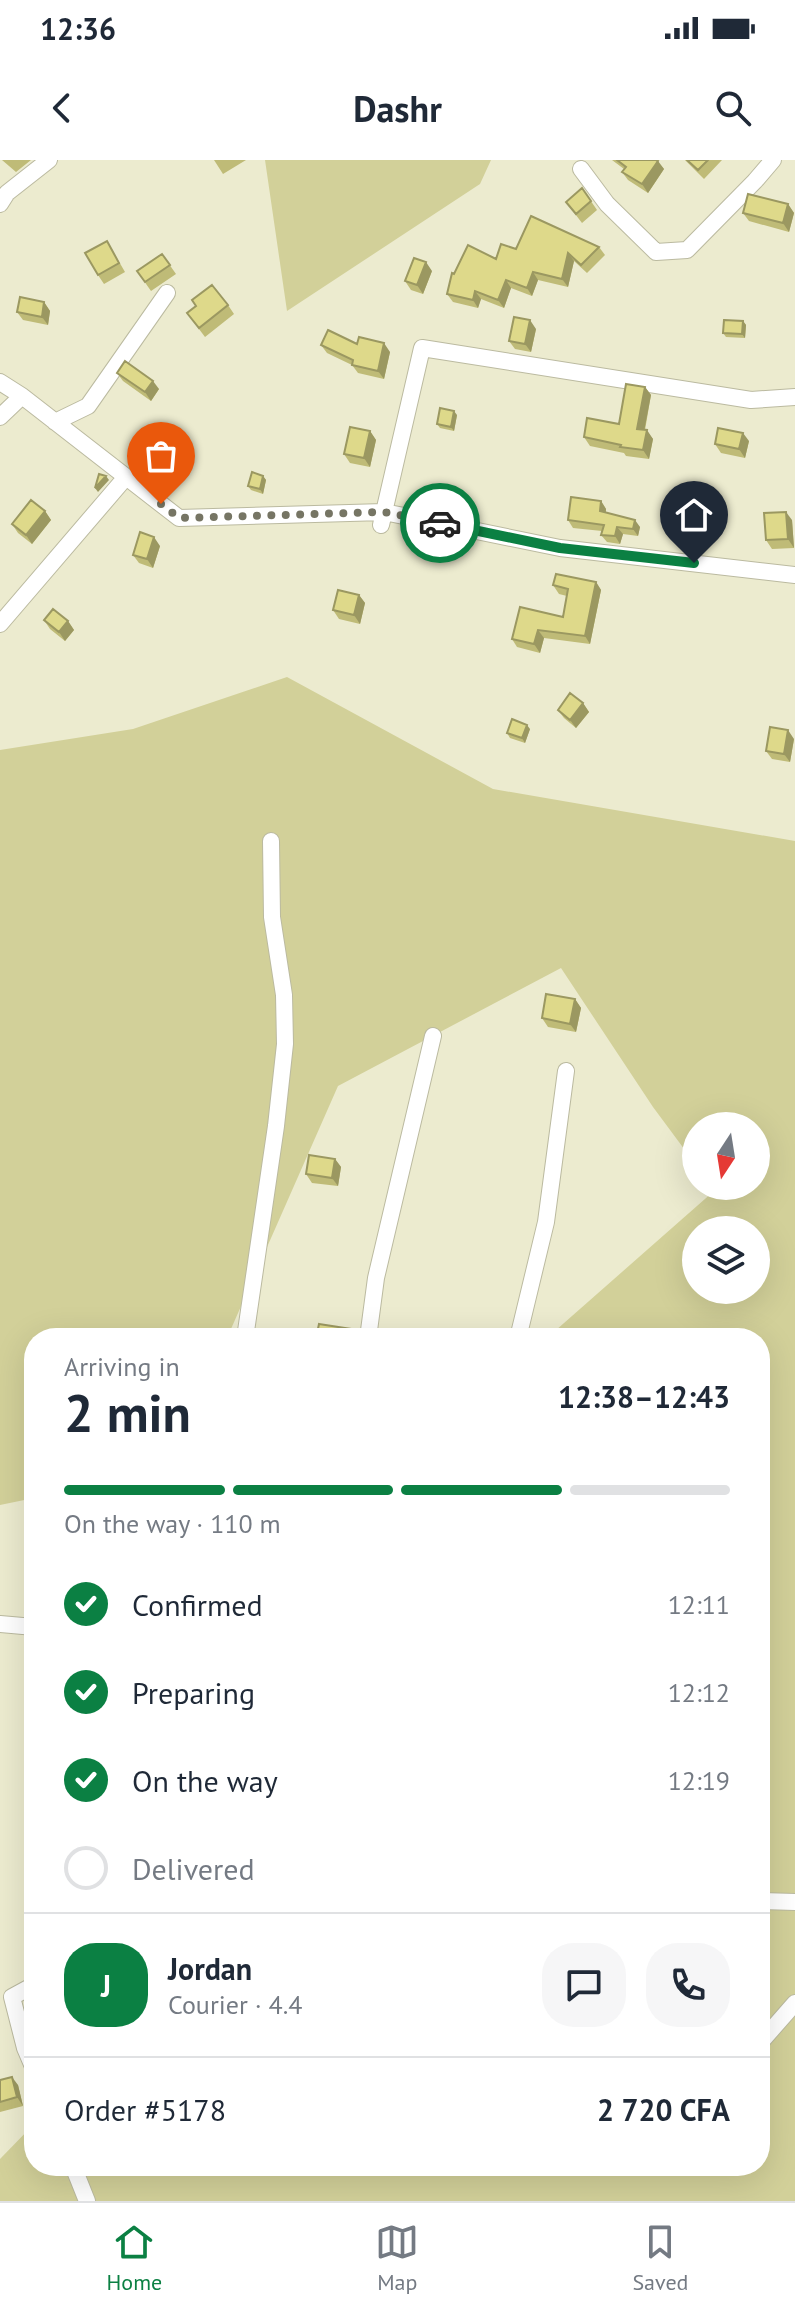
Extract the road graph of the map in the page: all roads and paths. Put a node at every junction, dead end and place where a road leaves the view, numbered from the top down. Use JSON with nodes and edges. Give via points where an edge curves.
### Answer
{"nodes":[{"id":1,"x":49,"y":160,"type":"edge"},
{"id":2,"x":773,"y":160,"type":"edge"},
{"id":3,"x":581,"y":169,"type":"dead end"},
{"id":4,"x":0,"y":204,"type":"edge"},
{"id":5,"x":167,"y":293,"type":"dead end"},
{"id":6,"x":0,"y":382,"type":"edge"},
{"id":7,"x":22,"y":396,"type":"junction"},
{"id":8,"x":795,"y":397,"type":"edge"},
{"id":9,"x":0,"y":417,"type":"edge"},
{"id":10,"x":55,"y":422,"type":"junction"},
{"id":11,"x":126,"y":477,"type":"junction"},
{"id":12,"x":383,"y":519,"type":"junction"},
{"id":13,"x":795,"y":575,"type":"edge"},
{"id":14,"x":0,"y":624,"type":"edge"},
{"id":15,"x":271,"y":841,"type":"dead end"},
{"id":16,"x":433,"y":1036,"type":"dead end"},
{"id":17,"x":566,"y":1071,"type":"dead end"},
{"id":18,"x":246,"y":1328,"type":"edge"},
{"id":19,"x":369,"y":1328,"type":"edge"},
{"id":20,"x":520,"y":1328,"type":"edge"},
{"id":21,"x":0,"y":1624,"type":"edge"},
{"id":22,"x":24,"y":1626,"type":"edge"},
{"id":23,"x":770,"y":1901,"type":"edge"},
{"id":24,"x":795,"y":1902,"type":"edge"},
{"id":25,"x":24,"y":1990,"type":"edge"},
{"id":26,"x":795,"y":2003,"type":"edge"},
{"id":27,"x":770,"y":2032,"type":"edge"},
{"id":28,"x":24,"y":2044,"type":"edge"},
{"id":29,"x":77,"y":2176,"type":"edge"},
{"id":30,"x":87,"y":2201,"type":"edge"}],
"edges":[{"from":1,"to":4,"type":"street"},
{"from":2,"to":3,"type":"street","via":[[687,250],[656,252],[607,204]]},
{"from":5,"to":10,"type":"street","via":[[88,406]]},
{"from":6,"to":7,"type":"street"},
{"from":7,"to":9,"type":"street"},
{"from":7,"to":10,"type":"street"},
{"from":8,"to":12,"type":"street","via":[[751,400],[422,348]]},
{"from":10,"to":11,"type":"street"},
{"from":11,"to":12,"type":"street","via":[[179,518]]},
{"from":11,"to":14,"type":"street"},
{"from":12,"to":13,"type":"street","via":[[560,548]]},
{"from":15,"to":18,"type":"street","via":[[272,917],[285,1044]]},
{"from":16,"to":19,"type":"street","via":[[376,1278]]},
{"from":17,"to":20,"type":"street","via":[[546,1222]]},
{"from":21,"to":22,"type":"street"},
{"from":23,"to":24,"type":"street"},
{"from":25,"to":28,"type":"street","via":[[12,1997]]},
{"from":26,"to":27,"type":"street"},
{"from":29,"to":30,"type":"street"}]}
